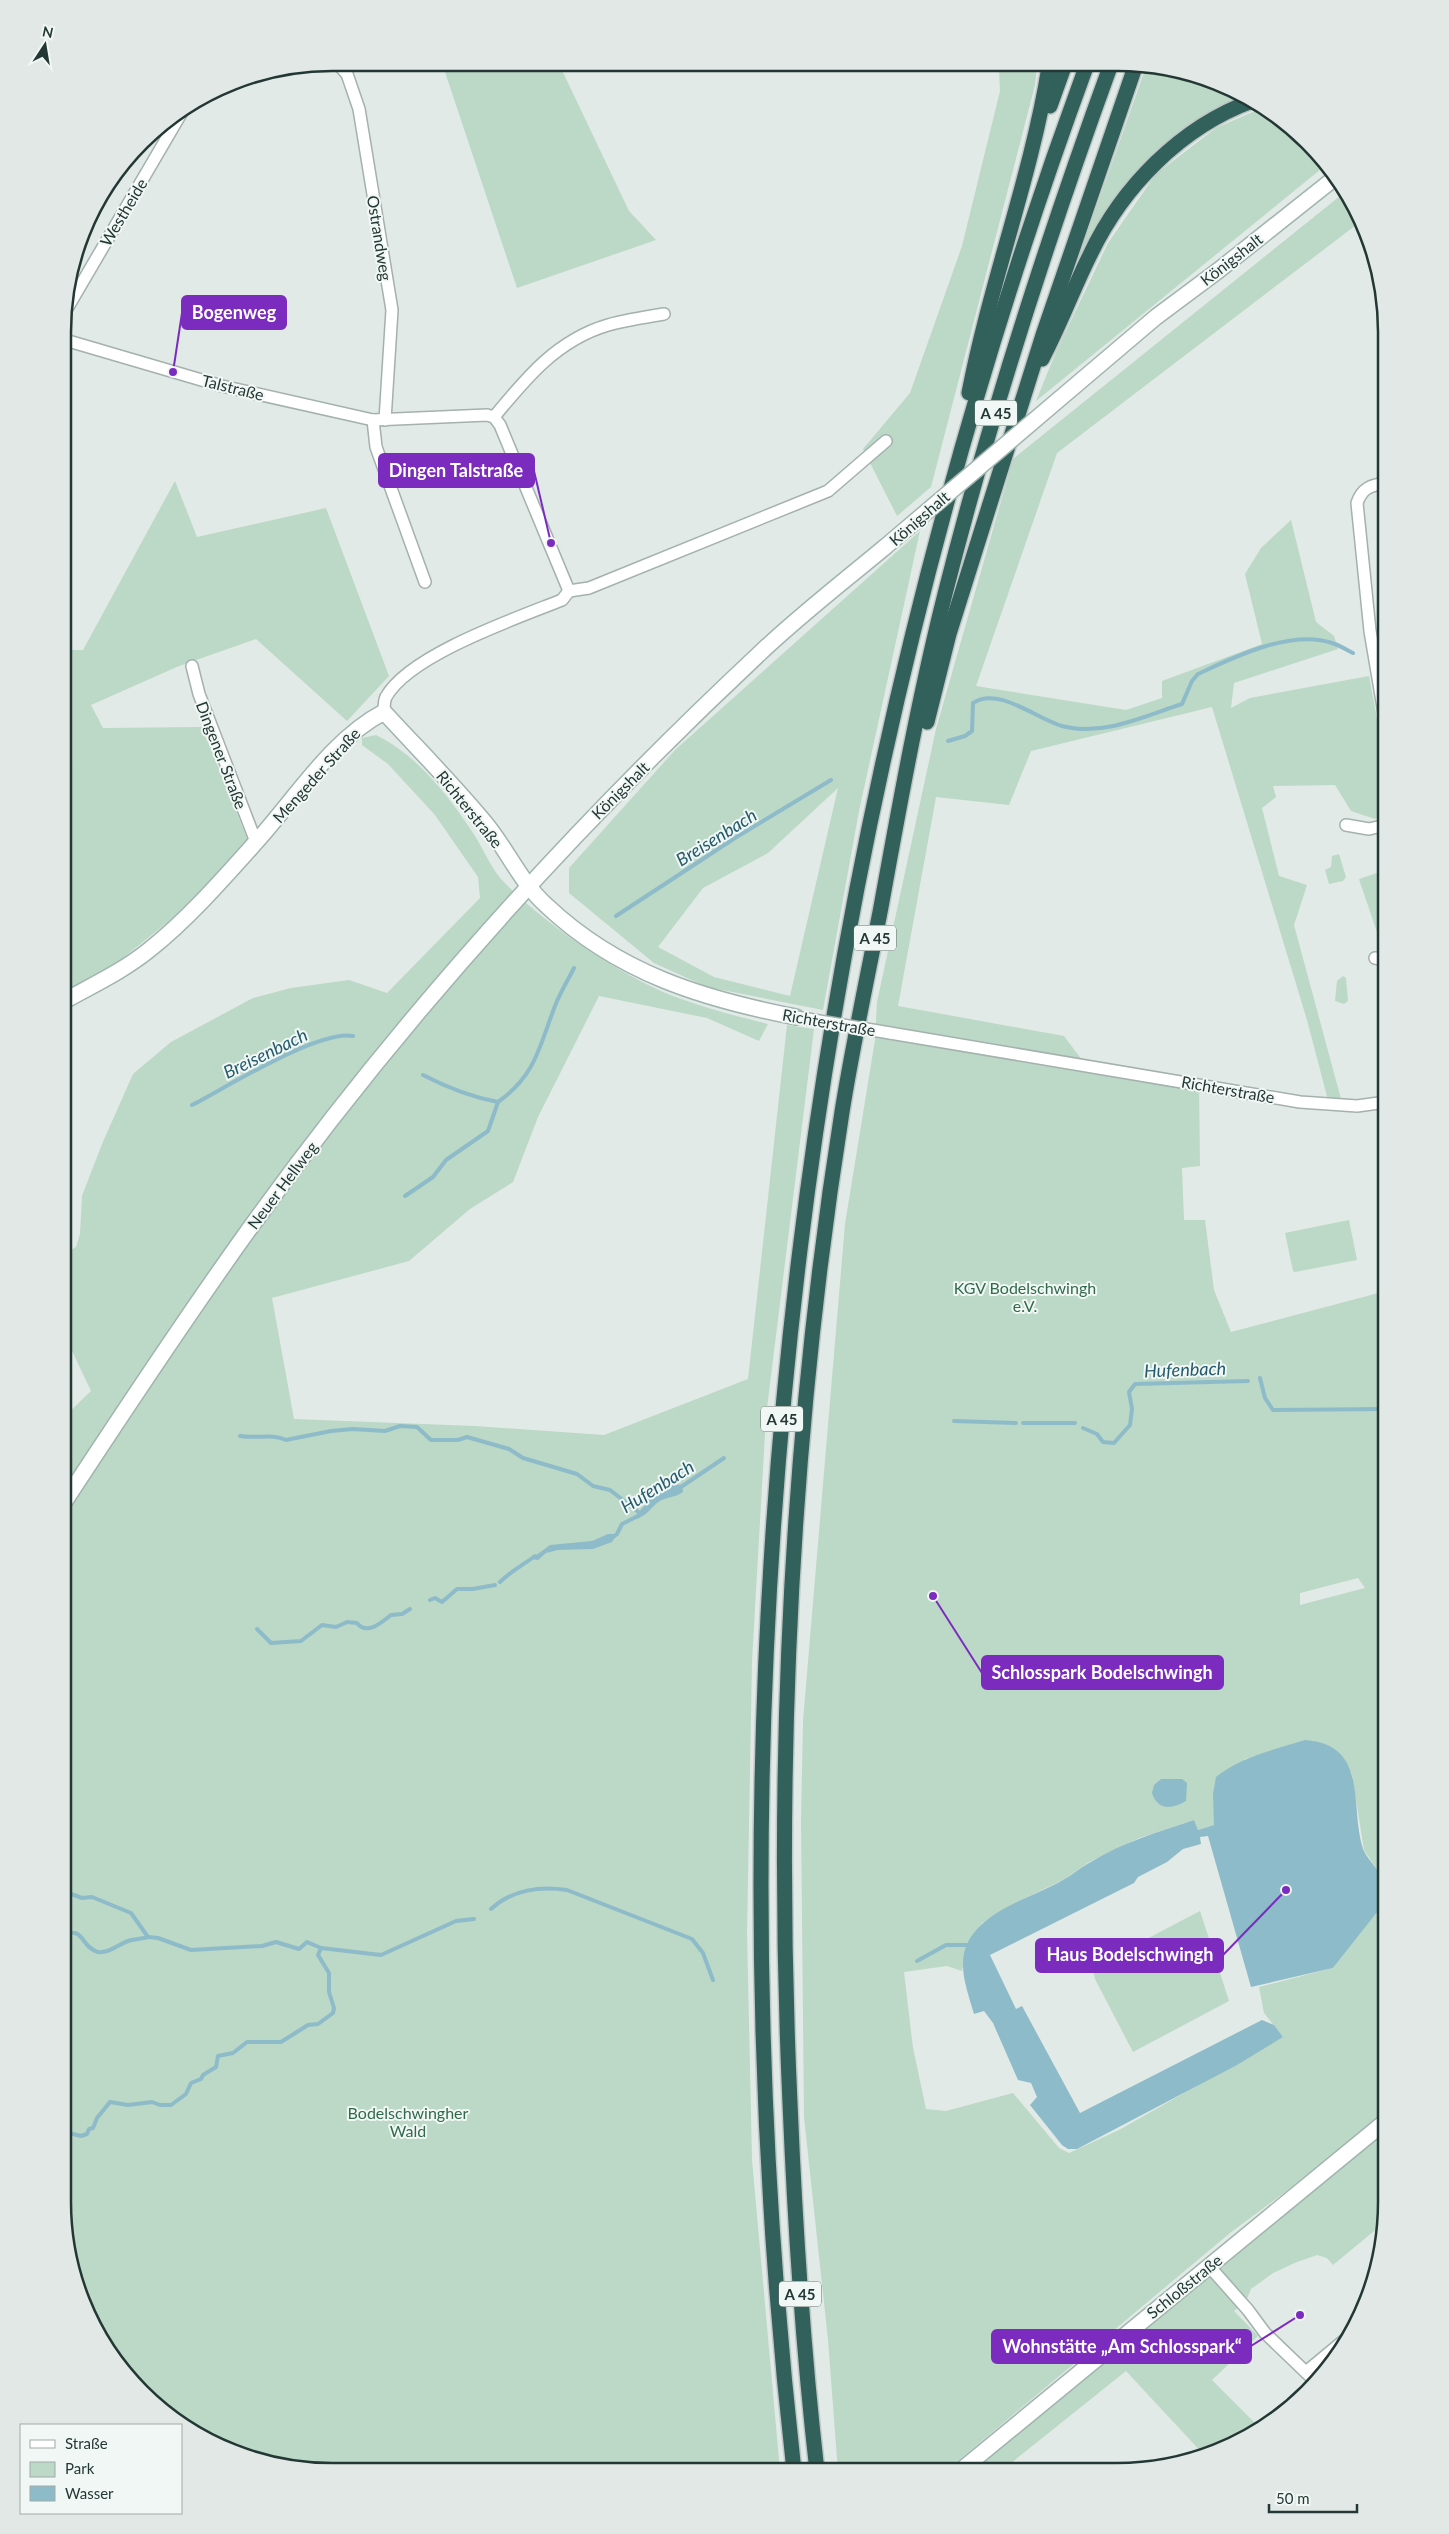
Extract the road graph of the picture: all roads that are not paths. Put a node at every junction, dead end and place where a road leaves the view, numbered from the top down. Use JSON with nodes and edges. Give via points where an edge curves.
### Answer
{"nodes":[{"id":1,"x":344,"y":71,"type":"edge"},
{"id":2,"x":1048,"y":71,"type":"edge"},
{"id":3,"x":1063,"y":71,"type":"edge"},
{"id":4,"x":1085,"y":71,"type":"edge"},
{"id":5,"x":1109,"y":71,"type":"edge"},
{"id":6,"x":1133,"y":72,"type":"edge"},
{"id":7,"x":1244,"y":105,"type":"edge"},
{"id":8,"x":175,"y":123,"type":"edge"},
{"id":9,"x":1330,"y":182,"type":"edge"},
{"id":10,"x":1021,"y":190,"type":"junction"},
{"id":11,"x":74,"y":294,"type":"edge"},
{"id":12,"x":664,"y":314,"type":"dead end"},
{"id":13,"x":71,"y":342,"type":"edge"},
{"id":14,"x":1024,"y":394,"type":"junction"},
{"id":15,"x":494,"y":417,"type":"junction"},
{"id":16,"x":373,"y":420,"type":"junction"},
{"id":17,"x":385,"y":420,"type":"junction"},
{"id":18,"x":886,"y":441,"type":"dead end"},
{"id":19,"x":952,"y":478,"type":"junction"},
{"id":20,"x":1378,"y":485,"type":"edge"},
{"id":21,"x":425,"y":582,"type":"dead end"},
{"id":22,"x":569,"y":592,"type":"junction"},
{"id":23,"x":192,"y":666,"type":"dead end"},
{"id":24,"x":1378,"y":676,"type":"edge"},
{"id":25,"x":384,"y":712,"type":"junction"},
{"id":26,"x":907,"y":766,"type":"junction"},
{"id":27,"x":1346,"y":826,"type":"dead end"},
{"id":28,"x":1378,"y":827,"type":"edge"},
{"id":29,"x":256,"y":842,"type":"junction"},
{"id":30,"x":527,"y":886,"type":"junction"},
{"id":31,"x":71,"y":997,"type":"edge"},
{"id":32,"x":796,"y":1017,"type":"joint"},
{"id":33,"x":1378,"y":1103,"type":"edge"},
{"id":34,"x":71,"y":1492,"type":"edge"},
{"id":35,"x":1378,"y":2128,"type":"edge"},
{"id":36,"x":1209,"y":2266,"type":"junction"},
{"id":37,"x":1332,"y":2350,"type":"edge"},
{"id":38,"x":1306,"y":2372,"type":"junction"},
{"id":39,"x":1310,"y":2376,"type":"edge"},
{"id":40,"x":793,"y":2463,"type":"edge"},
{"id":41,"x":816,"y":2463,"type":"edge"},
{"id":42,"x":970,"y":2463,"type":"edge"}],
"edges":[{"from":1,"to":17,"type":"street","name":"Ostrandweg","via":[[359,109],[392,310]]},
{"from":2,"to":10,"type":"highway"},
{"from":3,"to":10,"type":"highway"},
{"from":4,"to":19,"type":"highway","number":"A 45","via":[[1025,240]]},
{"from":5,"to":26,"type":"highway","number":"A 45","via":[[1053,230],[1000,398],[944,599]]},
{"from":6,"to":14,"type":"highway"},
{"from":7,"to":14,"type":"highway","via":[[1212,120],[1180,141],[1147,170],[1090,253],[1053,338]]},
{"from":8,"to":11,"type":"street","name":"Westheide"},
{"from":9,"to":30,"type":"main road","name":"Königshalt","bridge":true,"via":[[1156,316],[761,652],[629,780]]},
{"from":10,"to":19,"type":"highway","via":[[978,345]]},
{"from":12,"to":15,"type":"street","via":[[606,326],[555,351],[530,374]]},
{"from":13,"to":16,"type":"street","name":"Talstraße","via":[[222,386]]},
{"from":14,"to":26,"type":"highway","via":[[949,634],[923,737]]},
{"from":15,"to":17,"type":"street","name":"Talstraße"},
{"from":15,"to":22,"type":"street","via":[[529,492]]},
{"from":16,"to":17,"type":"street","name":"Talstraße"},
{"from":16,"to":21,"type":"street","via":[[376,448]]},
{"from":18,"to":22,"type":"street","via":[[828,490],[588,588]]},
{"from":19,"to":40,"type":"highway","number":"A 45","via":[[883,761],[850,919],[796,1278],[778,1463],[764,1697],[761,1900],[766,2118]]},
{"from":20,"to":24,"type":"street","via":[[1365,489],[1357,503]]},
{"from":22,"to":25,"type":"street","via":[[562,600],[444,650],[397,683],[386,698]]},
{"from":23,"to":29,"type":"street","name":"Dingener Straße","via":[[199,694]]},
{"from":25,"to":29,"type":"main road","name":"Mengeder Straße","via":[[365,722],[338,747]]},
{"from":25,"to":30,"type":"main road","name":"Richterstraße","via":[[488,826]]},
{"from":26,"to":41,"type":"highway","number":"A 45","via":[[842,1110],[818,1286],[791,1612],[783,1829],[789,2084],[802,2317]]},
{"from":27,"to":28,"type":"street"},
{"from":29,"to":31,"type":"main road","name":"Mengeder Straße","via":[[180,923],[148,951]]},
{"from":30,"to":32,"type":"main road","name":"Richterstraße","via":[[565,922],[646,974],[732,1005]]},
{"from":30,"to":34,"type":"main road","name":"Neuer Hellweg","via":[[377,1064],[246,1234]]},
{"from":32,"to":33,"type":"street","name":"Richterstraße","bridge":true,"via":[[1300,1102],[1357,1106]]},
{"from":35,"to":36,"type":"main road","name":"Schloßstraße"},
{"from":36,"to":38,"type":"street","via":[[1265,2333]]},
{"from":36,"to":42,"type":"main road","name":"Schloßstraße"},
{"from":37,"to":38,"type":"street"},
{"from":38,"to":39,"type":"street"}]}
